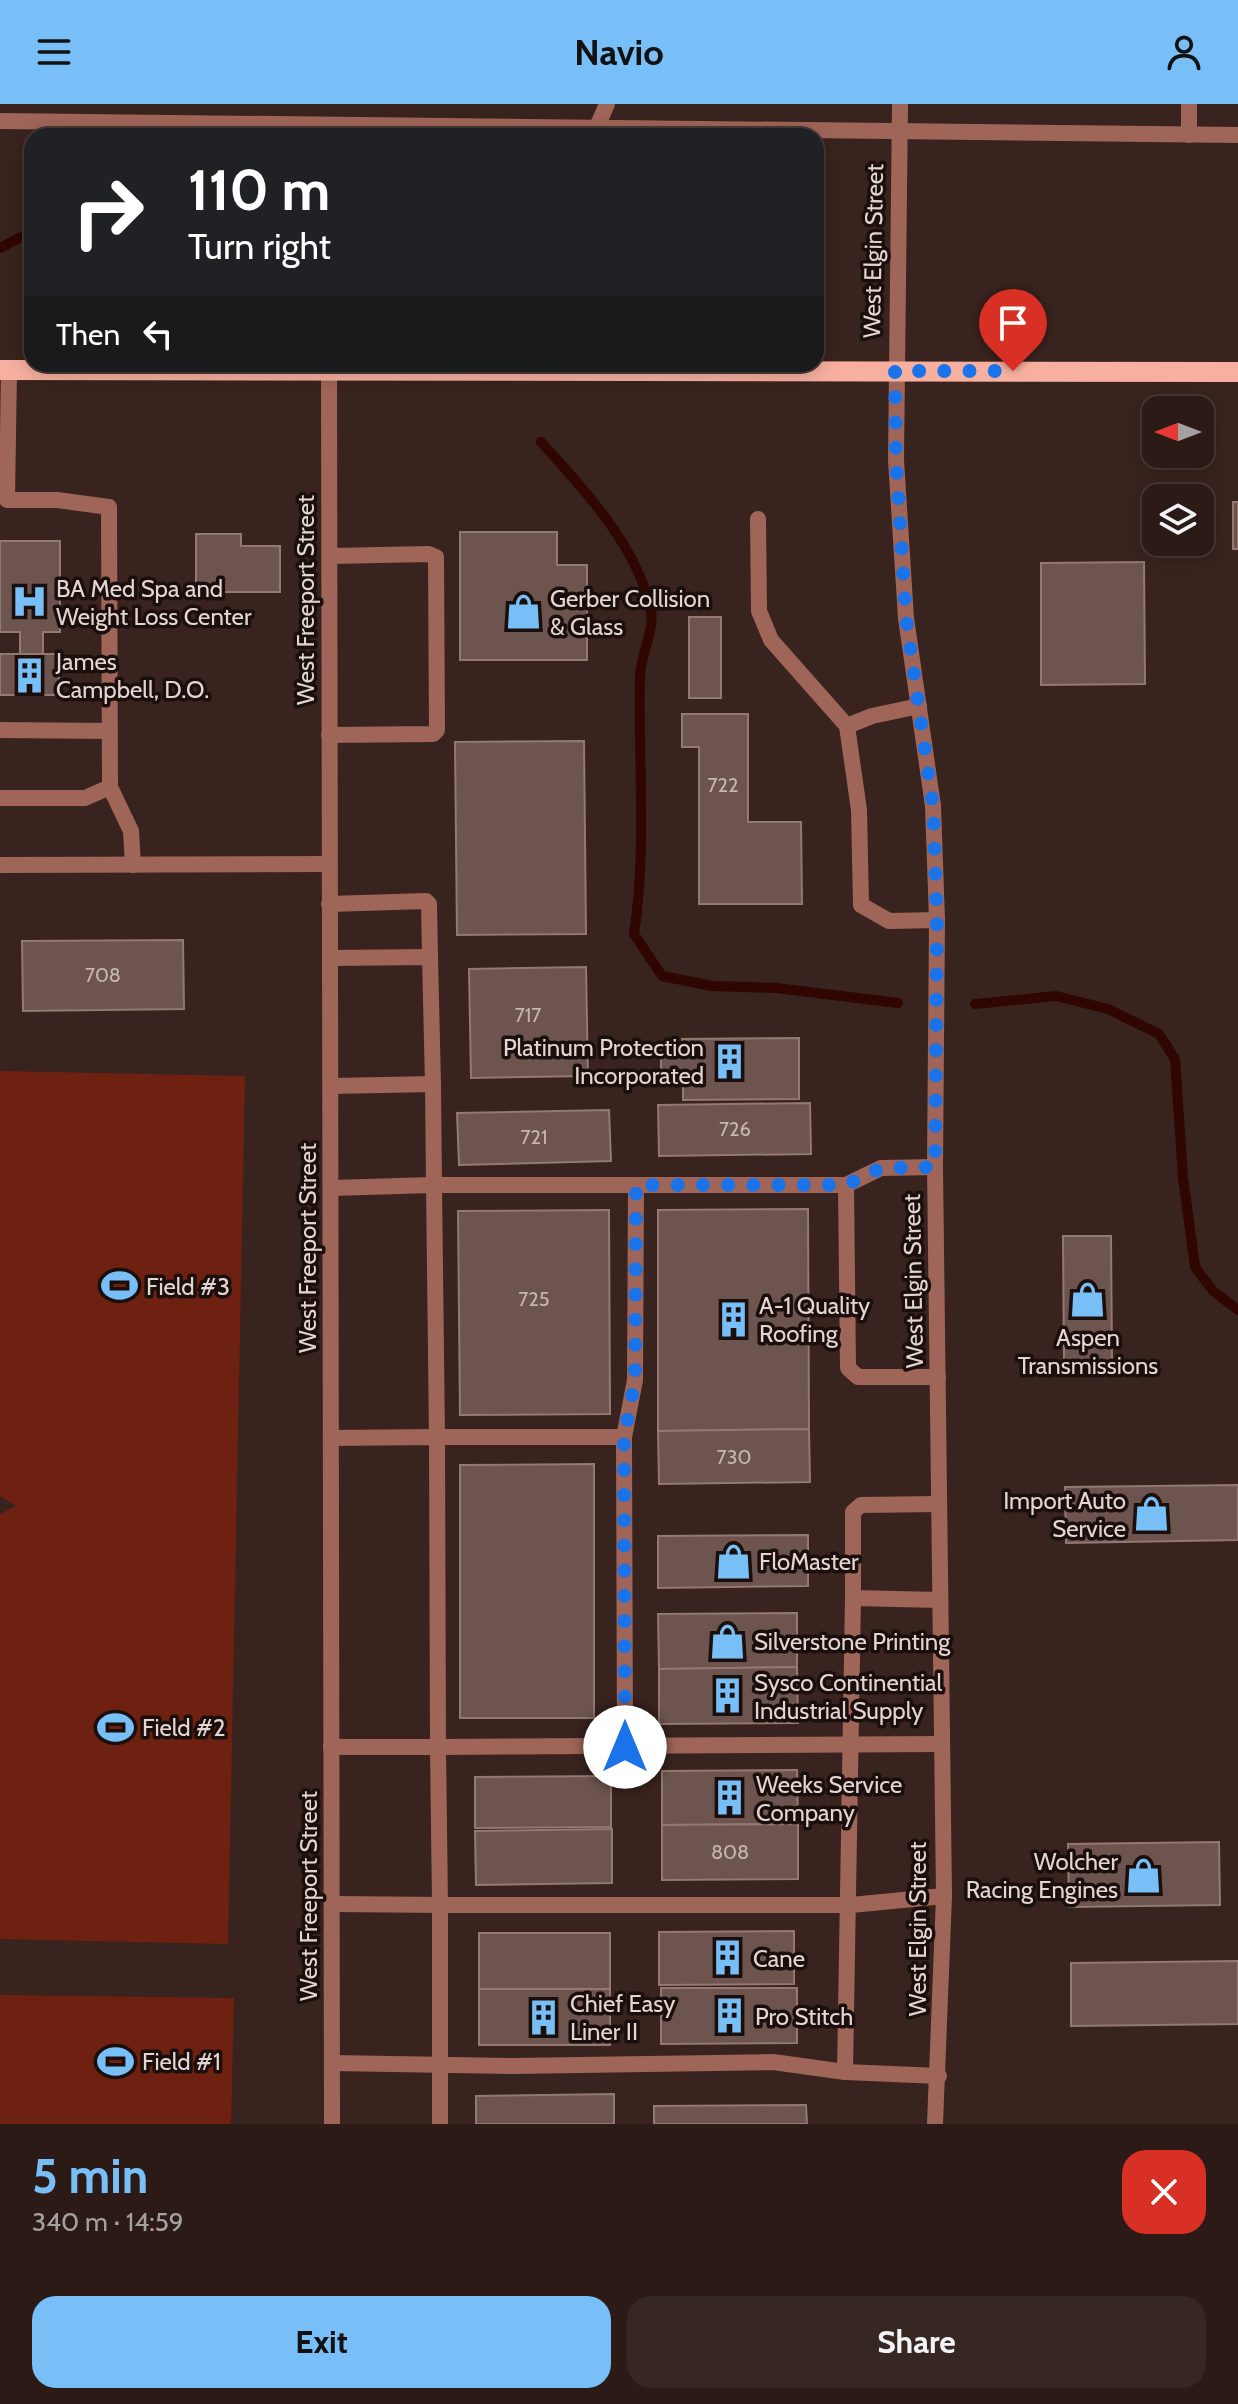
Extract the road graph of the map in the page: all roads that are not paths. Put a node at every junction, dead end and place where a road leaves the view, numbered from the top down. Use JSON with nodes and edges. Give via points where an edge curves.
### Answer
{"nodes":[{"id":1,"x":607,"y":104,"type":"edge"},
{"id":2,"x":900,"y":104,"type":"edge"},
{"id":3,"x":1189,"y":104,"type":"edge"},
{"id":4,"x":0,"y":121,"type":"edge"},
{"id":5,"x":417,"y":128,"type":"edge"},
{"id":6,"x":597,"y":128,"type":"edge"},
{"id":7,"x":824,"y":132,"type":"edge"},
{"id":8,"x":899,"y":132,"type":"junction"},
{"id":9,"x":1189,"y":135,"type":"junction"},
{"id":10,"x":1238,"y":135,"type":"edge"},
{"id":11,"x":4,"y":370,"type":"edge"},
{"id":12,"x":24,"y":370,"type":"edge"},
{"id":13,"x":824,"y":370,"type":"edge"},
{"id":14,"x":895,"y":371,"type":"junction"},
{"id":15,"x":329,"y":372,"type":"edge"},
{"id":16,"x":1238,"y":372,"type":"edge"},
{"id":17,"x":4,"y":500,"type":"edge"},
{"id":18,"x":758,"y":519,"type":"dead end"},
{"id":19,"x":331,"y":556,"type":"junction"},
{"id":20,"x":919,"y":706,"type":"junction"},
{"id":21,"x":847,"y":726,"type":"junction"},
{"id":22,"x":0,"y":730,"type":"edge"},
{"id":23,"x":109,"y":731,"type":"junction"},
{"id":24,"x":329,"y":735,"type":"junction"},
{"id":25,"x":110,"y":787,"type":"junction"},
{"id":26,"x":0,"y":798,"type":"edge"},
{"id":27,"x":329,"y":864,"type":"junction"},
{"id":28,"x":0,"y":865,"type":"edge"},
{"id":29,"x":133,"y":865,"type":"junction"},
{"id":30,"x":329,"y":904,"type":"junction"},
{"id":31,"x":937,"y":920,"type":"junction"},
{"id":32,"x":430,"y":957,"type":"junction"},
{"id":33,"x":331,"y":958,"type":"junction"},
{"id":34,"x":433,"y":1084,"type":"junction"},
{"id":35,"x":332,"y":1086,"type":"junction"},
{"id":36,"x":935,"y":1167,"type":"junction"},
{"id":37,"x":434,"y":1185,"type":"junction"},
{"id":38,"x":636,"y":1185,"type":"junction"},
{"id":39,"x":846,"y":1185,"type":"junction"},
{"id":40,"x":331,"y":1188,"type":"junction"},
{"id":41,"x":938,"y":1377,"type":"junction"},
{"id":42,"x":437,"y":1437,"type":"junction"},
{"id":43,"x":624,"y":1437,"type":"junction"},
{"id":44,"x":331,"y":1438,"type":"junction"},
{"id":45,"x":939,"y":1504,"type":"junction"},
{"id":46,"x":853,"y":1598,"type":"junction"},
{"id":47,"x":940,"y":1600,"type":"junction"},
{"id":48,"x":941,"y":1744,"type":"junction"},
{"id":49,"x":852,"y":1745,"type":"junction"},
{"id":50,"x":331,"y":1747,"type":"junction"},
{"id":51,"x":438,"y":1747,"type":"junction"},
{"id":52,"x":625,"y":1747,"type":"junction"},
{"id":53,"x":944,"y":1896,"type":"junction"},
{"id":54,"x":334,"y":1904,"type":"junction"},
{"id":55,"x":440,"y":1905,"type":"junction"},
{"id":56,"x":851,"y":1905,"type":"junction"},
{"id":57,"x":440,"y":2062,"type":"junction"},
{"id":58,"x":332,"y":2063,"type":"junction"},
{"id":59,"x":845,"y":2072,"type":"junction"},
{"id":60,"x":939,"y":2076,"type":"junction"},
{"id":61,"x":332,"y":2124,"type":"edge"},
{"id":62,"x":440,"y":2124,"type":"edge"},
{"id":63,"x":935,"y":2124,"type":"edge"}],
"edges":[{"from":1,"to":6,"type":"street"},
{"from":2,"to":8,"type":"street","name":"West Elgin Street"},
{"from":3,"to":9,"type":"street"},
{"from":4,"to":5,"type":"street"},
{"from":7,"to":8,"type":"street"},
{"from":8,"to":9,"type":"street"},
{"from":8,"to":14,"type":"street","name":"West Elgin Street"},
{"from":9,"to":10,"type":"street"},
{"from":11,"to":12,"type":"main road"},
{"from":11,"to":17,"type":"street"},
{"from":13,"to":14,"type":"main road"},
{"from":14,"to":16,"type":"main road"},
{"from":14,"to":20,"type":"street","name":"West Elgin Street","via":[[901,545]]},
{"from":15,"to":19,"type":"street","name":"West Freeport Street"},
{"from":17,"to":23,"type":"street","via":[[109,507]]},
{"from":18,"to":21,"type":"street","via":[[759,611],[771,640]]},
{"from":19,"to":24,"type":"street","name":"West Freeport Street"},
{"from":19,"to":24,"type":"street","via":[[436,557],[437,730]]},
{"from":20,"to":21,"type":"street"},
{"from":20,"to":31,"type":"street","name":"West Elgin Street","via":[[933,806]]},
{"from":21,"to":31,"type":"street","via":[[859,810],[861,905],[889,921]]},
{"from":22,"to":23,"type":"street"},
{"from":23,"to":25,"type":"street"},
{"from":24,"to":27,"type":"street","name":"West Freeport Street"},
{"from":25,"to":26,"type":"street","via":[[85,798]]},
{"from":25,"to":29,"type":"street","via":[[131,831]]},
{"from":27,"to":29,"type":"street"},
{"from":27,"to":30,"type":"street","name":"West Freeport Street"},
{"from":28,"to":29,"type":"street"},
{"from":30,"to":32,"type":"street","via":[[426,901]]},
{"from":30,"to":33,"type":"street","name":"West Freeport Street"},
{"from":31,"to":36,"type":"street","name":"West Elgin Street"},
{"from":32,"to":33,"type":"street"},
{"from":32,"to":34,"type":"street"},
{"from":33,"to":35,"type":"street","name":"West Freeport Street"},
{"from":34,"to":35,"type":"street"},
{"from":34,"to":37,"type":"street"},
{"from":35,"to":40,"type":"street","name":"West Freeport Street"},
{"from":36,"to":39,"type":"street","via":[[881,1168]]},
{"from":36,"to":41,"type":"street","name":"West Elgin Street"},
{"from":37,"to":38,"type":"street"},
{"from":37,"to":40,"type":"street"},
{"from":37,"to":42,"type":"street"},
{"from":38,"to":39,"type":"street"},
{"from":38,"to":43,"type":"street","via":[[635,1380]]},
{"from":39,"to":41,"type":"street","via":[[848,1368],[858,1377]]},
{"from":40,"to":44,"type":"street","name":"West Freeport Street"},
{"from":41,"to":45,"type":"street","name":"West Elgin Street"},
{"from":42,"to":43,"type":"street"},
{"from":42,"to":44,"type":"street"},
{"from":42,"to":51,"type":"street"},
{"from":43,"to":52,"type":"street"},
{"from":44,"to":50,"type":"street","name":"West Freeport Street"},
{"from":45,"to":46,"type":"street","via":[[861,1505],[853,1512]]},
{"from":45,"to":47,"type":"street","name":"West Elgin Street"},
{"from":46,"to":47,"type":"street"},
{"from":46,"to":49,"type":"street"},
{"from":47,"to":48,"type":"street","name":"West Elgin Street"},
{"from":48,"to":49,"type":"street"},
{"from":48,"to":53,"type":"street","name":"West Elgin Street"},
{"from":49,"to":52,"type":"street"},
{"from":49,"to":56,"type":"street"},
{"from":50,"to":51,"type":"street"},
{"from":50,"to":54,"type":"street","name":"West Freeport Street"},
{"from":51,"to":52,"type":"street"},
{"from":51,"to":55,"type":"street"},
{"from":53,"to":56,"type":"street"},
{"from":53,"to":60,"type":"street","name":"West Elgin Street"},
{"from":54,"to":55,"type":"street"},
{"from":54,"to":58,"type":"street","name":"West Freeport Street"},
{"from":55,"to":56,"type":"street"},
{"from":55,"to":57,"type":"street"},
{"from":56,"to":59,"type":"street"},
{"from":57,"to":58,"type":"street"},
{"from":57,"to":59,"type":"street","via":[[773,2062]]},
{"from":57,"to":62,"type":"street"},
{"from":58,"to":61,"type":"street","name":"West Freeport Street"},
{"from":59,"to":60,"type":"street"},
{"from":60,"to":63,"type":"street","name":"West Elgin Street"}]}
